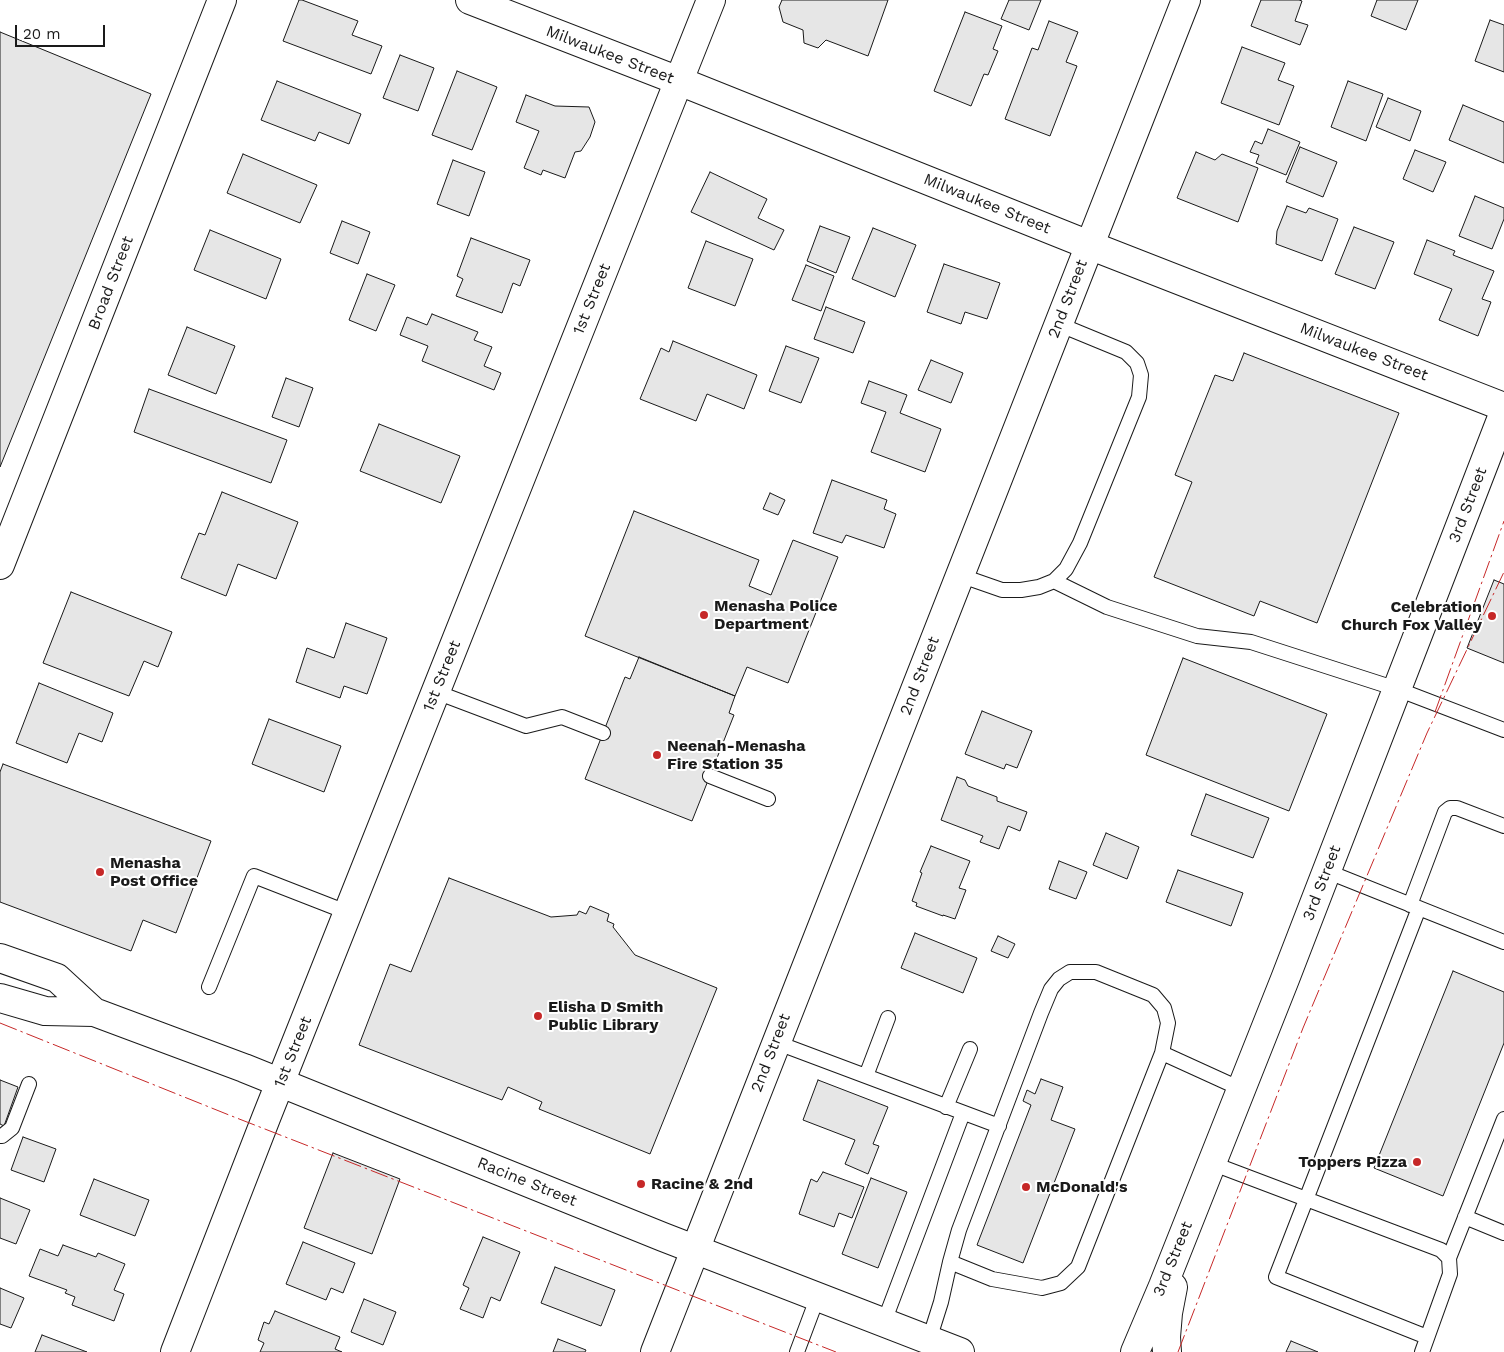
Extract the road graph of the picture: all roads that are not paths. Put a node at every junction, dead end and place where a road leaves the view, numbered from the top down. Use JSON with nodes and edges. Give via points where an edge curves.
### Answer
{"nodes":[{"id":1,"x":222,"y":0,"type":"edge"},
{"id":2,"x":470,"y":0,"type":"edge"},
{"id":3,"x":711,"y":0,"type":"edge"},
{"id":4,"x":1186,"y":0,"type":"edge"},
{"id":5,"x":679,"y":81,"type":"junction"},
{"id":6,"x":1089,"y":245,"type":"junction"},
{"id":7,"x":1058,"y":324,"type":"junction"},
{"id":8,"x":1504,"y":407,"type":"edge"},
{"id":9,"x":1504,"y":412,"type":"edge"},
{"id":10,"x":0,"y":565,"type":"edge"},
{"id":11,"x":959,"y":575,"type":"junction"},
{"id":12,"x":1054,"y":581,"type":"junction"},
{"id":13,"x":1397,"y":689,"type":"junction"},
{"id":14,"x":436,"y":692,"type":"junction"},
{"id":15,"x":1504,"y":730,"type":"edge"},
{"id":16,"x":603,"y":733,"type":"dead end"},
{"id":17,"x":710,"y":776,"type":"dead end"},
{"id":18,"x":768,"y":799,"type":"dead end"},
{"id":19,"x":1504,"y":826,"type":"edge"},
{"id":20,"x":1326,"y":871,"type":"junction"},
{"id":21,"x":1415,"y":906,"type":"junction"},
{"id":22,"x":349,"y":913,"type":"junction"},
{"id":23,"x":1504,"y":942,"type":"edge"},
{"id":24,"x":0,"y":958,"type":"edge"},
{"id":25,"x":209,"y":987,"type":"dead end"},
{"id":26,"x":0,"y":998,"type":"edge"},
{"id":27,"x":94,"y":1012,"type":"junction"},
{"id":28,"x":888,"y":1018,"type":"dead end"},
{"id":29,"x":775,"y":1042,"type":"junction"},
{"id":30,"x":970,"y":1049,"type":"dead end"},
{"id":31,"x":1162,"y":1054,"type":"junction"},
{"id":32,"x":866,"y":1076,"type":"junction"},
{"id":33,"x":280,"y":1083,"type":"junction"},
{"id":34,"x":29,"y":1084,"type":"dead end"},
{"id":35,"x":1241,"y":1088,"type":"junction"},
{"id":36,"x":946,"y":1107,"type":"junction"},
{"id":37,"x":963,"y":1113,"type":"junction"},
{"id":38,"x":1504,"y":1119,"type":"edge"},
{"id":39,"x":999,"y":1126,"type":"junction"},
{"id":40,"x":0,"y":1136,"type":"edge"},
{"id":41,"x":1211,"y":1163,"type":"junction"},
{"id":42,"x":1306,"y":1199,"type":"junction"},
{"id":43,"x":1465,"y":1217,"type":"junction"},
{"id":44,"x":1184,"y":1232,"type":"junction"},
{"id":45,"x":1504,"y":1233,"type":"edge"},
{"id":46,"x":694,"y":1249,"type":"junction"},
{"id":47,"x":1449,"y":1258,"type":"junction"},
{"id":48,"x":950,"y":1262,"type":"junction"},
{"id":49,"x":818,"y":1296,"type":"junction"},
{"id":50,"x":884,"y":1322,"type":"junction"},
{"id":51,"x":1428,"y":1337,"type":"junction"},
{"id":52,"x":929,"y":1340,"type":"junction"},
{"id":53,"x":175,"y":1352,"type":"edge"},
{"id":54,"x":655,"y":1352,"type":"edge"},
{"id":55,"x":797,"y":1352,"type":"edge"},
{"id":56,"x":960,"y":1352,"type":"edge"},
{"id":57,"x":1135,"y":1352,"type":"edge"},
{"id":58,"x":1167,"y":1352,"type":"edge"},
{"id":59,"x":1422,"y":1352,"type":"edge"}],
"edges":[{"from":1,"to":10,"type":"street","name":"Broad Street"},
{"from":2,"to":5,"type":"street","name":"Milwaukee Street"},
{"from":3,"to":5,"type":"street","name":"1st Street"},
{"from":4,"to":6,"type":"street","name":"2nd Street"},
{"from":5,"to":6,"type":"street","name":"Milwaukee Street"},
{"from":5,"to":14,"type":"street","name":"1st Street"},
{"from":6,"to":7,"type":"street","name":"2nd Street"},
{"from":6,"to":8,"type":"street","name":"Milwaukee Street"},
{"from":7,"to":11,"type":"street","name":"2nd Street"},
{"from":7,"to":12,"type":"lane","via":[[1126,352],[1137,364],[1141,375],[1139,397],[1080,543],[1066,569]]},
{"from":9,"to":13,"type":"street","name":"3rd Street"},
{"from":11,"to":12,"type":"lane","via":[[1002,590],[1039,587]]},
{"from":11,"to":29,"type":"street","name":"2nd Street"},
{"from":12,"to":13,"type":"lane","via":[[1107,607],[1197,636],[1251,642]]},
{"from":13,"to":15,"type":"lane"},
{"from":13,"to":20,"type":"street","name":"3rd Street"},
{"from":14,"to":16,"type":"lane","via":[[526,726],[562,716]]},
{"from":14,"to":22,"type":"street","name":"1st Street"},
{"from":17,"to":18,"type":"lane"},
{"from":19,"to":21,"type":"lane","via":[[1450,808]]},
{"from":20,"to":21,"type":"lane"},
{"from":20,"to":35,"type":"street","name":"3rd Street"},
{"from":21,"to":23,"type":"lane"},
{"from":21,"to":42,"type":"lane"},
{"from":22,"to":25,"type":"lane","via":[[254,876]]},
{"from":22,"to":33,"type":"street","name":"1st Street"},
{"from":24,"to":27,"type":"street","name":"Racine Street","via":[[57,978]]},
{"from":26,"to":27,"type":"street","name":"Racine Street","via":[[45,1011]]},
{"from":27,"to":33,"type":"street","name":"Racine Street"},
{"from":28,"to":32,"type":"lane"},
{"from":29,"to":32,"type":"lane"},
{"from":29,"to":46,"type":"street","name":"2nd Street"},
{"from":30,"to":36,"type":"lane"},
{"from":31,"to":35,"type":"lane"},
{"from":31,"to":39,"type":"lane","via":[[1168,1023],[1164,1008],[1153,995],[1096,972],[1070,972],[1051,989]]},
{"from":31,"to":48,"type":"lane","via":[[1078,1267],[1060,1283],[1042,1288],[992,1279]]},
{"from":32,"to":36,"type":"lane"},
{"from":33,"to":46,"type":"street","name":"Racine Street"},
{"from":33,"to":53,"type":"street","name":"1st Street"},
{"from":34,"to":40,"type":"lane","via":[[12,1128]]},
{"from":35,"to":41,"type":"street","name":"3rd Street"},
{"from":36,"to":37,"type":"lane"},
{"from":37,"to":39,"type":"lane"},
{"from":37,"to":50,"type":"lane"},
{"from":38,"to":43,"type":"lane"},
{"from":39,"to":48,"type":"lane"},
{"from":41,"to":42,"type":"lane"},
{"from":41,"to":44,"type":"street","name":"3rd Street"},
{"from":42,"to":47,"type":"lane","via":[[1441,1250]]},
{"from":42,"to":51,"type":"lane","via":[[1276,1277]]},
{"from":43,"to":45,"type":"lane"},
{"from":43,"to":47,"type":"lane"},
{"from":44,"to":57,"type":"street","name":"3rd Street"},
{"from":44,"to":58,"type":"street","via":[[1168,1314]]},
{"from":46,"to":49,"type":"street","name":"Racine Street"},
{"from":46,"to":54,"type":"street","name":"2nd Street"},
{"from":47,"to":51,"type":"lane","via":[[1450,1274]]},
{"from":48,"to":52,"type":"lane"},
{"from":49,"to":50,"type":"street","name":"Racine Street"},
{"from":49,"to":55,"type":"lane"},
{"from":50,"to":52,"type":"street","name":"Racine Street"},
{"from":51,"to":59,"type":"lane"},
{"from":52,"to":56,"type":"street","name":"Racine Street"}]}
